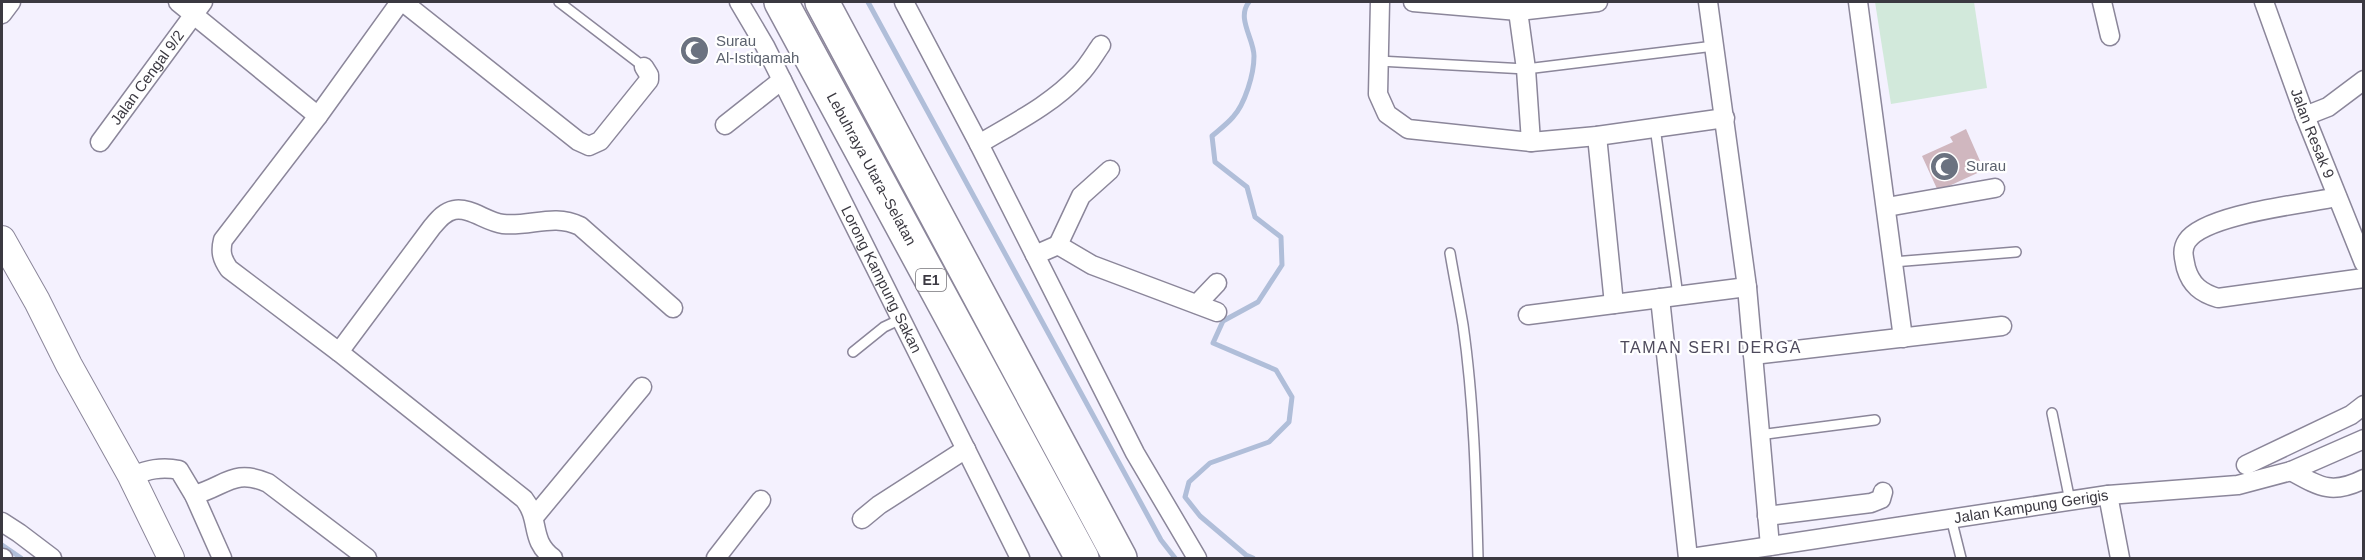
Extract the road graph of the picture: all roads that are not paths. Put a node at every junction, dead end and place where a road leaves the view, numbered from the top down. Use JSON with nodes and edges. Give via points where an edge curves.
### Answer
{"nodes":[{"id":1,"x":11,"y":2,"type":"edge"},
{"id":2,"x":178,"y":2,"type":"edge"},
{"id":3,"x":401,"y":2,"type":"edge"},
{"id":4,"x":559,"y":2,"type":"edge"},
{"id":5,"x":739,"y":2,"type":"edge"},
{"id":6,"x":781,"y":2,"type":"edge"},
{"id":7,"x":822,"y":2,"type":"edge"},
{"id":8,"x":904,"y":2,"type":"edge"},
{"id":9,"x":1380,"y":2,"type":"edge"},
{"id":10,"x":1413,"y":2,"type":"edge"},
{"id":11,"x":1598,"y":2,"type":"edge"},
{"id":12,"x":1708,"y":2,"type":"edge"},
{"id":13,"x":1858,"y":2,"type":"edge"},
{"id":14,"x":2102,"y":2,"type":"edge"},
{"id":15,"x":2264,"y":2,"type":"edge"},
{"id":16,"x":1576,"y":3,"type":"edge"},
{"id":17,"x":199,"y":8,"type":"edge"},
{"id":18,"x":1518,"y":11,"type":"junction"},
{"id":19,"x":2,"y":14,"type":"edge"},
{"id":20,"x":2110,"y":36,"type":"dead end"},
{"id":21,"x":1101,"y":45,"type":"dead end"},
{"id":22,"x":1714,"y":46,"type":"junction"},
{"id":23,"x":1379,"y":61,"type":"junction"},
{"id":24,"x":644,"y":67,"type":"joint"},
{"id":25,"x":1526,"y":69,"type":"junction"},
{"id":26,"x":782,"y":80,"type":"junction"},
{"id":27,"x":2362,"y":85,"type":"edge"},
{"id":28,"x":318,"y":116,"type":"junction"},
{"id":29,"x":2306,"y":116,"type":"junction"},
{"id":30,"x":1725,"y":118,"type":"junction"},
{"id":31,"x":725,"y":125,"type":"dead end"},
{"id":32,"x":1655,"y":127,"type":"junction"},
{"id":33,"x":1597,"y":136,"type":"junction"},
{"id":34,"x":100,"y":142,"type":"dead end"},
{"id":35,"x":1531,"y":142,"type":"junction"},
{"id":36,"x":979,"y":144,"type":"junction"},
{"id":37,"x":1110,"y":170,"type":"dead end"},
{"id":38,"x":1995,"y":188,"type":"dead end"},
{"id":39,"x":2337,"y":197,"type":"junction"},
{"id":40,"x":1887,"y":207,"type":"junction"},
{"id":41,"x":2,"y":239,"type":"edge"},
{"id":42,"x":1058,"y":245,"type":"junction"},
{"id":43,"x":2016,"y":252,"type":"dead end"},
{"id":44,"x":1450,"y":253,"type":"dead end"},
{"id":45,"x":1035,"y":255,"type":"junction"},
{"id":46,"x":1893,"y":262,"type":"junction"},
{"id":47,"x":2364,"y":263,"type":"edge"},
{"id":48,"x":2,"y":273,"type":"edge"},
{"id":49,"x":2364,"y":278,"type":"edge"},
{"id":50,"x":1217,"y":283,"type":"dead end"},
{"id":51,"x":1747,"y":287,"type":"junction"},
{"id":52,"x":1669,"y":297,"type":"junction"},
{"id":53,"x":1197,"y":304,"type":"junction"},
{"id":54,"x":1614,"y":304,"type":"junction"},
{"id":55,"x":674,"y":308,"type":"dead end"},
{"id":56,"x":1217,"y":312,"type":"dead end"},
{"id":57,"x":1528,"y":315,"type":"dead end"},
{"id":58,"x":901,"y":319,"type":"junction"},
{"id":59,"x":2002,"y":326,"type":"dead end"},
{"id":60,"x":1903,"y":338,"type":"junction"},
{"id":61,"x":853,"y":351,"type":"dead end"},
{"id":62,"x":339,"y":352,"type":"junction"},
{"id":63,"x":1753,"y":355,"type":"junction"},
{"id":64,"x":69,"y":365,"type":"junction"},
{"id":65,"x":642,"y":387,"type":"dead end"},
{"id":66,"x":2364,"y":405,"type":"edge"},
{"id":67,"x":2052,"y":413,"type":"dead end"},
{"id":68,"x":1875,"y":420,"type":"dead end"},
{"id":69,"x":1759,"y":435,"type":"junction"},
{"id":70,"x":2364,"y":438,"type":"edge"},
{"id":71,"x":966,"y":449,"type":"junction"},
{"id":72,"x":2246,"y":465,"type":"dead end"},
{"id":73,"x":2291,"y":471,"type":"junction"},
{"id":74,"x":131,"y":476,"type":"junction"},
{"id":75,"x":2364,"y":479,"type":"edge"},
{"id":76,"x":1883,"y":492,"type":"dead end"},
{"id":77,"x":194,"y":495,"type":"junction"},
{"id":78,"x":2108,"y":495,"type":"junction"},
{"id":79,"x":761,"y":500,"type":"dead end"},
{"id":80,"x":2070,"y":501,"type":"junction"},
{"id":81,"x":535,"y":516,"type":"junction"},
{"id":82,"x":1767,"y":516,"type":"junction"},
{"id":83,"x":1951,"y":518,"type":"junction"},
{"id":84,"x":862,"y":519,"type":"dead end"},
{"id":85,"x":2,"y":522,"type":"edge"},
{"id":86,"x":1770,"y":546,"type":"junction"},
{"id":87,"x":1712,"y":557,"type":"edge"},
{"id":88,"x":52,"y":558,"type":"edge"},
{"id":89,"x":171,"y":558,"type":"edge"},
{"id":90,"x":222,"y":558,"type":"edge"},
{"id":91,"x":367,"y":558,"type":"edge"},
{"id":92,"x":553,"y":558,"type":"edge"},
{"id":93,"x":716,"y":558,"type":"edge"},
{"id":94,"x":1020,"y":558,"type":"edge"},
{"id":95,"x":1082,"y":558,"type":"edge"},
{"id":96,"x":1120,"y":558,"type":"edge"},
{"id":97,"x":1197,"y":558,"type":"edge"},
{"id":98,"x":1478,"y":558,"type":"edge"},
{"id":99,"x":1690,"y":558,"type":"edge"},
{"id":100,"x":1961,"y":558,"type":"edge"},
{"id":101,"x":2120,"y":558,"type":"edge"}],
"edges":[{"from":1,"to":19,"type":"street"},
{"from":2,"to":17,"type":"street"},
{"from":3,"to":24,"type":"street","via":[[589,146],[600,141],[649,80]]},
{"from":3,"to":28,"type":"street"},
{"from":4,"to":24,"type":"lane"},
{"from":5,"to":26,"type":"street","name":"Lorong Kampung Sakan"},
{"from":6,"to":95,"type":"highway","name":"Lebuhraya Utara–Selatan","number":"E1"},
{"from":7,"to":96,"type":"highway","number":"E1"},
{"from":8,"to":36,"type":"street"},
{"from":9,"to":23,"type":"street"},
{"from":10,"to":18,"type":"street"},
{"from":11,"to":16,"type":"street"},
{"from":12,"to":22,"type":"street"},
{"from":13,"to":40,"type":"street"},
{"from":14,"to":20,"type":"street"},
{"from":15,"to":29,"type":"street","name":"Jalan Resak 9"},
{"from":16,"to":18,"type":"street"},
{"from":17,"to":28,"type":"street"},
{"from":17,"to":34,"type":"street","name":"Jalan Cengal 9/2"},
{"from":18,"to":25,"type":"street"},
{"from":21,"to":36,"type":"street","via":[[1081,74],[1062,91]]},
{"from":22,"to":25,"type":"lane"},
{"from":22,"to":30,"type":"street"},
{"from":23,"to":25,"type":"lane"},
{"from":23,"to":35,"type":"street","via":[[1378,94],[1382,105],[1387,114],[1408,129]]},
{"from":25,"to":35,"type":"street"},
{"from":26,"to":31,"type":"street"},
{"from":26,"to":58,"type":"street","name":"Lorong Kampung Sakan"},
{"from":27,"to":29,"type":"street"},
{"from":28,"to":62,"type":"street","via":[[223,240],[221,249],[229,269]]},
{"from":29,"to":39,"type":"street","name":"Jalan Resak 9"},
{"from":30,"to":32,"type":"street"},
{"from":30,"to":51,"type":"street"},
{"from":32,"to":33,"type":"street"},
{"from":32,"to":52,"type":"lane"},
{"from":33,"to":35,"type":"street"},
{"from":33,"to":54,"type":"street"},
{"from":36,"to":45,"type":"street"},
{"from":37,"to":42,"type":"street","via":[[1081,196]]},
{"from":38,"to":40,"type":"street"},
{"from":39,"to":47,"type":"street","name":"Jalan Resak 9"},
{"from":39,"to":49,"type":"street","via":[[2229,218],[2205,227],[2186,243],[2183,254],[2190,280],[2206,295],[2218,298]]},
{"from":40,"to":46,"type":"street"},
{"from":41,"to":64,"type":"main road"},
{"from":42,"to":45,"type":"street"},
{"from":42,"to":53,"type":"street","via":[[1092,265]]},
{"from":43,"to":46,"type":"lane"},
{"from":44,"to":98,"type":"lane","via":[[1469,381]]},
{"from":45,"to":97,"type":"street","via":[[1136,453]]},
{"from":46,"to":60,"type":"street"},
{"from":48,"to":64,"type":"main road"},
{"from":50,"to":53,"type":"street"},
{"from":51,"to":52,"type":"street"},
{"from":51,"to":63,"type":"street"},
{"from":52,"to":54,"type":"street"},
{"from":52,"to":99,"type":"street"},
{"from":53,"to":56,"type":"street"},
{"from":54,"to":57,"type":"street"},
{"from":55,"to":62,"type":"street","via":[[580,226],[568,220],[499,224],[456,209],[432,227]]},
{"from":58,"to":61,"type":"lane"},
{"from":58,"to":71,"type":"street","name":"Lorong Kampung Sakan"},
{"from":59,"to":60,"type":"street"},
{"from":60,"to":63,"type":"street"},
{"from":62,"to":81,"type":"street","via":[[524,499]]},
{"from":63,"to":69,"type":"street"},
{"from":64,"to":74,"type":"main road"},
{"from":65,"to":81,"type":"street"},
{"from":66,"to":72,"type":"street","via":[[2351,415]]},
{"from":67,"to":80,"type":"lane"},
{"from":68,"to":69,"type":"lane"},
{"from":69,"to":82,"type":"street"},
{"from":70,"to":73,"type":"street","name":"Jalan Kampung Gerigis"},
{"from":71,"to":84,"type":"street"},
{"from":71,"to":94,"type":"street","name":"Lorong Kampung Sakan"},
{"from":73,"to":75,"type":"street","via":[[2321,487],[2334,489]]},
{"from":73,"to":78,"type":"street","name":"Jalan Kampung Gerigis","via":[[2238,485]]},
{"from":74,"to":77,"type":"street","via":[[166,467],[178,470]]},
{"from":74,"to":89,"type":"main road"},
{"from":76,"to":82,"type":"street","via":[[1881,499],[1871,503]]},
{"from":77,"to":90,"type":"street"},
{"from":77,"to":91,"type":"street","via":[[243,475],[257,478]]},
{"from":78,"to":80,"type":"street","name":"Jalan Kampung Gerigis"},
{"from":78,"to":101,"type":"street"},
{"from":79,"to":93,"type":"street"},
{"from":80,"to":83,"type":"street","name":"Jalan Kampung Gerigis"},
{"from":81,"to":92,"type":"street","via":[[537,539]]},
{"from":82,"to":86,"type":"street"},
{"from":83,"to":86,"type":"street","name":"Jalan Kampung Gerigis"},
{"from":83,"to":100,"type":"lane"},
{"from":85,"to":88,"type":"street"},
{"from":86,"to":87,"type":"street","name":"Jalan Kampung Gerigis"},
{"from":87,"to":99,"type":"street","name":"Jalan Kampung Gerigis"}]}
